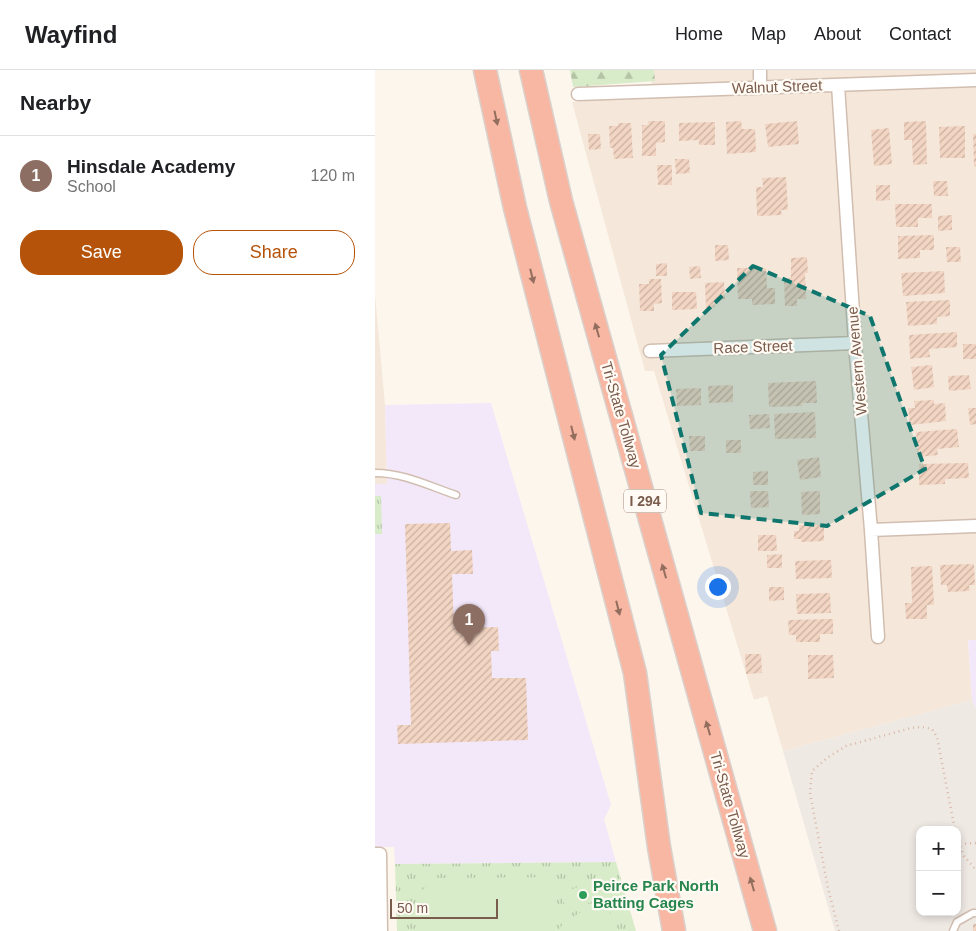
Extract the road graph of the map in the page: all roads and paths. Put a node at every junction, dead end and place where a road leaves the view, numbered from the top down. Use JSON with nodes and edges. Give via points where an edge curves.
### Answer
{"nodes":[{"id":1,"x":485,"y":70,"type":"edge"},
{"id":2,"x":531,"y":70,"type":"edge"},
{"id":3,"x":760,"y":70,"type":"edge"},
{"id":4,"x":976,"y":80,"type":"edge"},
{"id":5,"x":838,"y":85,"type":"junction"},
{"id":6,"x":761,"y":88,"type":"junction"},
{"id":7,"x":578,"y":94,"type":"dead end"},
{"id":8,"x":855,"y":343,"type":"junction"},
{"id":9,"x":650,"y":350,"type":"dead end"},
{"id":10,"x":375,"y":473,"type":"edge"},
{"id":11,"x":456,"y":495,"type":"dead end"},
{"id":12,"x":976,"y":526,"type":"edge"},
{"id":13,"x":871,"y":530,"type":"junction"},
{"id":14,"x":878,"y":637,"type":"dead end"},
{"id":15,"x":954,"y":826,"type":"edge"},
{"id":16,"x":976,"y":843,"type":"edge"},
{"id":17,"x":961,"y":844,"type":"edge"},
{"id":18,"x":961,"y":847,"type":"edge"},
{"id":19,"x":377,"y":854,"type":"edge"},
{"id":20,"x":976,"y":870,"type":"edge"},
{"id":21,"x":976,"y":913,"type":"edge"},
{"id":22,"x":381,"y":931,"type":"edge"},
{"id":23,"x":673,"y":931,"type":"edge"},
{"id":24,"x":765,"y":931,"type":"edge"},
{"id":25,"x":839,"y":931,"type":"edge"},
{"id":26,"x":953,"y":931,"type":"edge"}],
"edges":[{"from":1,"to":23,"type":"highway","one_way":true,"via":[[515,208],[635,673]]},
{"from":24,"to":2,"type":"highway","name":"Tri-State Tollway","number":"I 294","one_way":true,"via":[[561,201]]},
{"from":3,"to":6,"type":"street"},
{"from":4,"to":5,"type":"street","name":"Walnut Street"},
{"from":5,"to":6,"type":"street","name":"Walnut Street"},
{"from":5,"to":8,"type":"street","name":"Western Avenue"},
{"from":6,"to":7,"type":"street","name":"Walnut Street"},
{"from":8,"to":9,"type":"street","name":"Race Street"},
{"from":8,"to":13,"type":"street","name":"Western Avenue"},
{"from":10,"to":11,"type":"lane","via":[[407,477]]},
{"from":12,"to":13,"type":"street"},
{"from":13,"to":14,"type":"street","name":"Western Avenue"},
{"from":15,"to":25,"type":"path","via":[[937,737],[932,729],[911,728],[846,746],[827,758],[813,771],[810,793]]},
{"from":16,"to":17,"type":"path"},
{"from":18,"to":20,"type":"path"},
{"from":19,"to":22,"type":"street"},
{"from":21,"to":26,"type":"lane","via":[[957,922]]}]}
